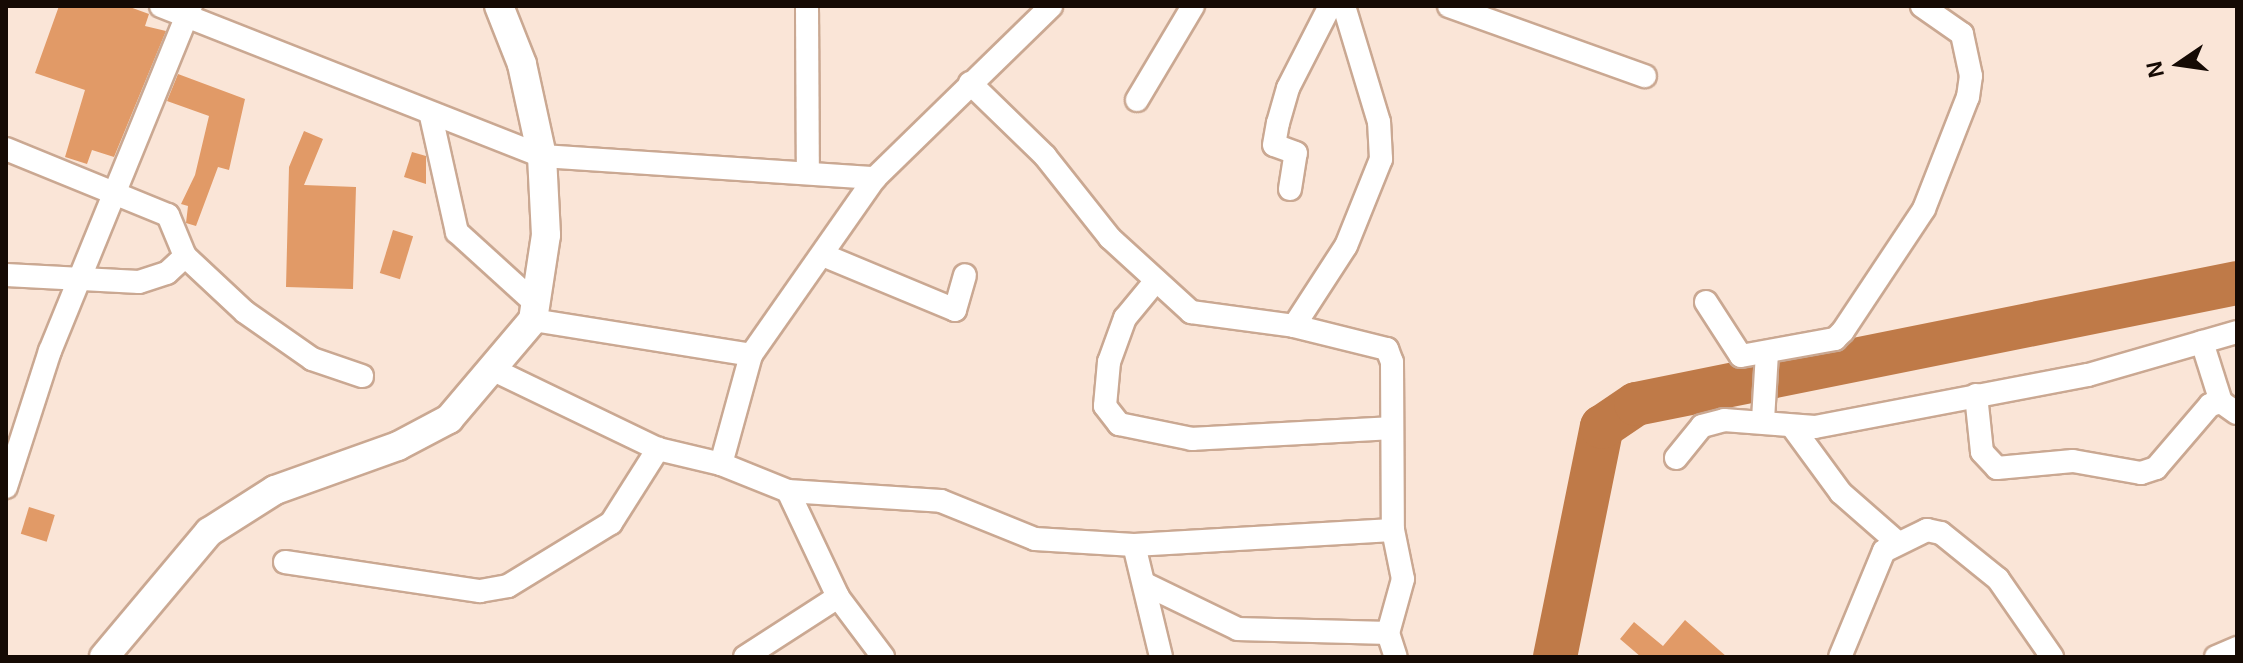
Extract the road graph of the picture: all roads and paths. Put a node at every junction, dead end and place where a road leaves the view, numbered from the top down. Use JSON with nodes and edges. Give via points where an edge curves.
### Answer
{"nodes":[{"id":1,"x":161,"y":6,"type":"edge"},
{"id":2,"x":499,"y":6,"type":"edge"},
{"id":3,"x":807,"y":6,"type":"edge"},
{"id":4,"x":1193,"y":6,"type":"edge"},
{"id":5,"x":1330,"y":6,"type":"edge"},
{"id":6,"x":1344,"y":6,"type":"edge"},
{"id":7,"x":1449,"y":6,"type":"edge"},
{"id":8,"x":1922,"y":6,"type":"edge"},
{"id":9,"x":1049,"y":7,"type":"edge"},
{"id":10,"x":189,"y":11,"type":"edge"},
{"id":11,"x":1645,"y":76,"type":"dead end"},
{"id":12,"x":970,"y":83,"type":"junction"},
{"id":13,"x":1137,"y":100,"type":"dead end"},
{"id":14,"x":431,"y":116,"type":"junction"},
{"id":15,"x":6,"y":149,"type":"edge"},
{"id":16,"x":542,"y":156,"type":"junction"},
{"id":17,"x":808,"y":173,"type":"junction"},
{"id":18,"x":875,"y":178,"type":"junction"},
{"id":19,"x":1290,"y":189,"type":"dead end"},
{"id":20,"x":118,"y":193,"type":"junction"},
{"id":21,"x":823,"y":255,"type":"junction"},
{"id":22,"x":185,"y":256,"type":"junction"},
{"id":23,"x":6,"y":275,"type":"edge"},
{"id":24,"x":965,"y":275,"type":"dead end"},
{"id":25,"x":84,"y":278,"type":"junction"},
{"id":26,"x":1154,"y":283,"type":"junction"},
{"id":27,"x":1706,"y":302,"type":"dead end"},
{"id":28,"x":535,"y":312,"type":"junction"},
{"id":29,"x":1294,"y":326,"type":"junction"},
{"id":30,"x":2237,"y":332,"type":"edge"},
{"id":31,"x":2202,"y":342,"type":"junction"},
{"id":32,"x":751,"y":355,"type":"junction"},
{"id":33,"x":1767,"y":355,"type":"junction"},
{"id":34,"x":496,"y":371,"type":"junction"},
{"id":35,"x":362,"y":376,"type":"dead end"},
{"id":36,"x":1976,"y":395,"type":"junction"},
{"id":37,"x":2229,"y":408,"type":"edge"},
{"id":38,"x":1763,"y":418,"type":"junction"},
{"id":39,"x":1392,"y":428,"type":"junction"},
{"id":40,"x":1794,"y":429,"type":"junction"},
{"id":41,"x":658,"y":449,"type":"junction"},
{"id":42,"x":1676,"y":458,"type":"dead end"},
{"id":43,"x":721,"y":464,"type":"junction"},
{"id":44,"x":6,"y":487,"type":"edge"},
{"id":45,"x":788,"y":491,"type":"junction"},
{"id":46,"x":1393,"y":530,"type":"junction"},
{"id":47,"x":1897,"y":542,"type":"junction"},
{"id":48,"x":1134,"y":545,"type":"junction"},
{"id":49,"x":285,"y":562,"type":"dead end"},
{"id":50,"x":1145,"y":584,"type":"junction"},
{"id":51,"x":838,"y":597,"type":"junction"},
{"id":52,"x":1388,"y":633,"type":"junction"},
{"id":53,"x":2237,"y":648,"type":"edge"},
{"id":54,"x":104,"y":657,"type":"edge"},
{"id":55,"x":745,"y":657,"type":"edge"},
{"id":56,"x":883,"y":657,"type":"edge"},
{"id":57,"x":1161,"y":657,"type":"edge"},
{"id":58,"x":1396,"y":657,"type":"edge"},
{"id":59,"x":1840,"y":657,"type":"edge"},
{"id":60,"x":2052,"y":657,"type":"edge"},
{"id":61,"x":2216,"y":657,"type":"edge"}],
"edges":[{"from":1,"to":10,"type":"street"},
{"from":2,"to":16,"type":"street","via":[[522,64]]},
{"from":3,"to":17,"type":"street"},
{"from":4,"to":13,"type":"street"},
{"from":5,"to":19,"type":"street","via":[[1278,123],[1274,145],[1296,153]]},
{"from":6,"to":29,"type":"street","via":[[1377,112],[1381,159],[1346,246]]},
{"from":7,"to":11,"type":"street"},
{"from":8,"to":33,"type":"street","via":[[1962,34],[1971,76],[1924,209],[1835,339]]},
{"from":9,"to":12,"type":"street"},
{"from":10,"to":14,"type":"street"},
{"from":10,"to":20,"type":"street"},
{"from":12,"to":18,"type":"street"},
{"from":12,"to":26,"type":"street","via":[[1045,156]]},
{"from":14,"to":16,"type":"street"},
{"from":14,"to":28,"type":"street","via":[[457,232]]},
{"from":15,"to":20,"type":"street"},
{"from":16,"to":17,"type":"street"},
{"from":16,"to":28,"type":"street","via":[[546,235]]},
{"from":17,"to":18,"type":"street"},
{"from":18,"to":21,"type":"street"},
{"from":20,"to":22,"type":"street","via":[[168,215]]},
{"from":20,"to":25,"type":"street"},
{"from":21,"to":24,"type":"street","via":[[955,310]]},
{"from":21,"to":32,"type":"street"},
{"from":22,"to":25,"type":"street","via":[[167,273],[139,282]]},
{"from":22,"to":35,"type":"street","via":[[280,338],[312,359]]},
{"from":23,"to":25,"type":"street"},
{"from":25,"to":44,"type":"street","via":[[50,351]]},
{"from":26,"to":29,"type":"street","via":[[1191,312],[1210,318]]},
{"from":26,"to":39,"type":"street","via":[[1125,318],[1109,362],[1105,406],[1119,424],[1192,439],[1247,440]]},
{"from":27,"to":33,"type":"street","via":[[1736,353]]},
{"from":28,"to":32,"type":"street"},
{"from":28,"to":34,"type":"street"},
{"from":29,"to":39,"type":"street","via":[[1387,349]]},
{"from":30,"to":31,"type":"street"},
{"from":31,"to":36,"type":"street","via":[[2088,375]]},
{"from":31,"to":37,"type":"street"},
{"from":32,"to":43,"type":"street"},
{"from":33,"to":38,"type":"street"},
{"from":34,"to":41,"type":"street"},
{"from":34,"to":54,"type":"street","via":[[432,430],[248,505],[209,532],[153,591]]},
{"from":36,"to":37,"type":"street","via":[[1982,452],[1997,468],[2073,461],[2141,473],[2156,468],[2210,405]]},
{"from":36,"to":40,"type":"street"},
{"from":38,"to":40,"type":"street"},
{"from":38,"to":42,"type":"street","via":[[1702,426]]},
{"from":39,"to":46,"type":"street"},
{"from":40,"to":47,"type":"street","via":[[1841,493]]},
{"from":41,"to":43,"type":"street"},
{"from":41,"to":49,"type":"street","via":[[611,523],[508,586],[480,591]]},
{"from":43,"to":45,"type":"street"},
{"from":45,"to":48,"type":"street","via":[[941,501],[1035,539]]},
{"from":45,"to":51,"type":"street"},
{"from":46,"to":48,"type":"street"},
{"from":46,"to":52,"type":"street","via":[[1402,598]]},
{"from":47,"to":59,"type":"street","via":[[1869,580]]},
{"from":47,"to":60,"type":"street","via":[[1927,530],[1976,557]]},
{"from":48,"to":50,"type":"street"},
{"from":50,"to":52,"type":"street","via":[[1238,629]]},
{"from":50,"to":57,"type":"street"},
{"from":51,"to":55,"type":"street"},
{"from":51,"to":56,"type":"street"},
{"from":52,"to":58,"type":"street"},
{"from":53,"to":61,"type":"street"}]}
